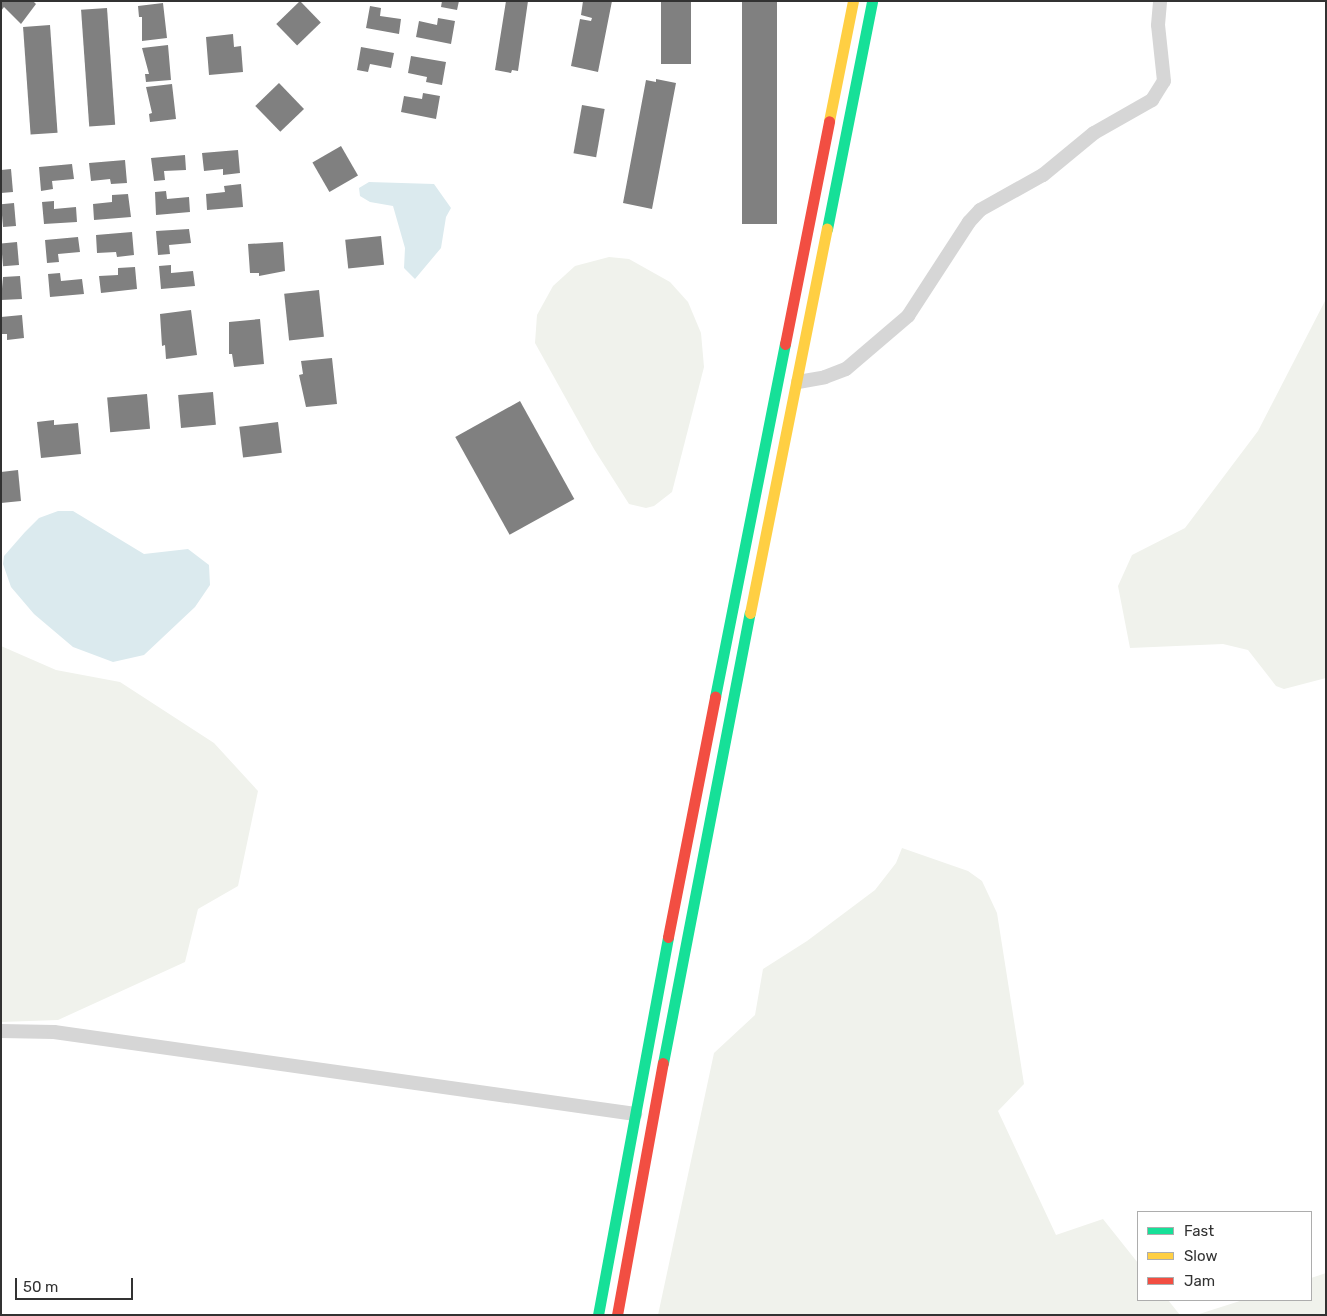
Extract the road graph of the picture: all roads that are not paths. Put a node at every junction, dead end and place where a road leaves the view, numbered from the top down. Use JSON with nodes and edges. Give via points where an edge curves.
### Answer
{"nodes":[{"id":1,"x":853,"y":1,"type":"edge"},
{"id":2,"x":872,"y":1,"type":"edge"},
{"id":3,"x":1160,"y":1,"type":"edge"},
{"id":4,"x":798,"y":382,"type":"junction"},
{"id":5,"x":1,"y":1031,"type":"edge"},
{"id":6,"x":635,"y":1114,"type":"junction"},
{"id":7,"x":598,"y":1315,"type":"edge"},
{"id":8,"x":617,"y":1315,"type":"edge"}],
"edges":[{"from":1,"to":6,"type":"main road"},
{"from":2,"to":4,"type":"main road"},
{"from":3,"to":4,"type":"street","via":[[1158,25],[1164,81],[1152,100],[1094,133],[1043,175],[980,210],[908,316],[846,369]]},
{"from":4,"to":8,"type":"main road","via":[[691,912]]},
{"from":5,"to":6,"type":"street","via":[[54,1032]]},
{"from":6,"to":7,"type":"main road"}]}
